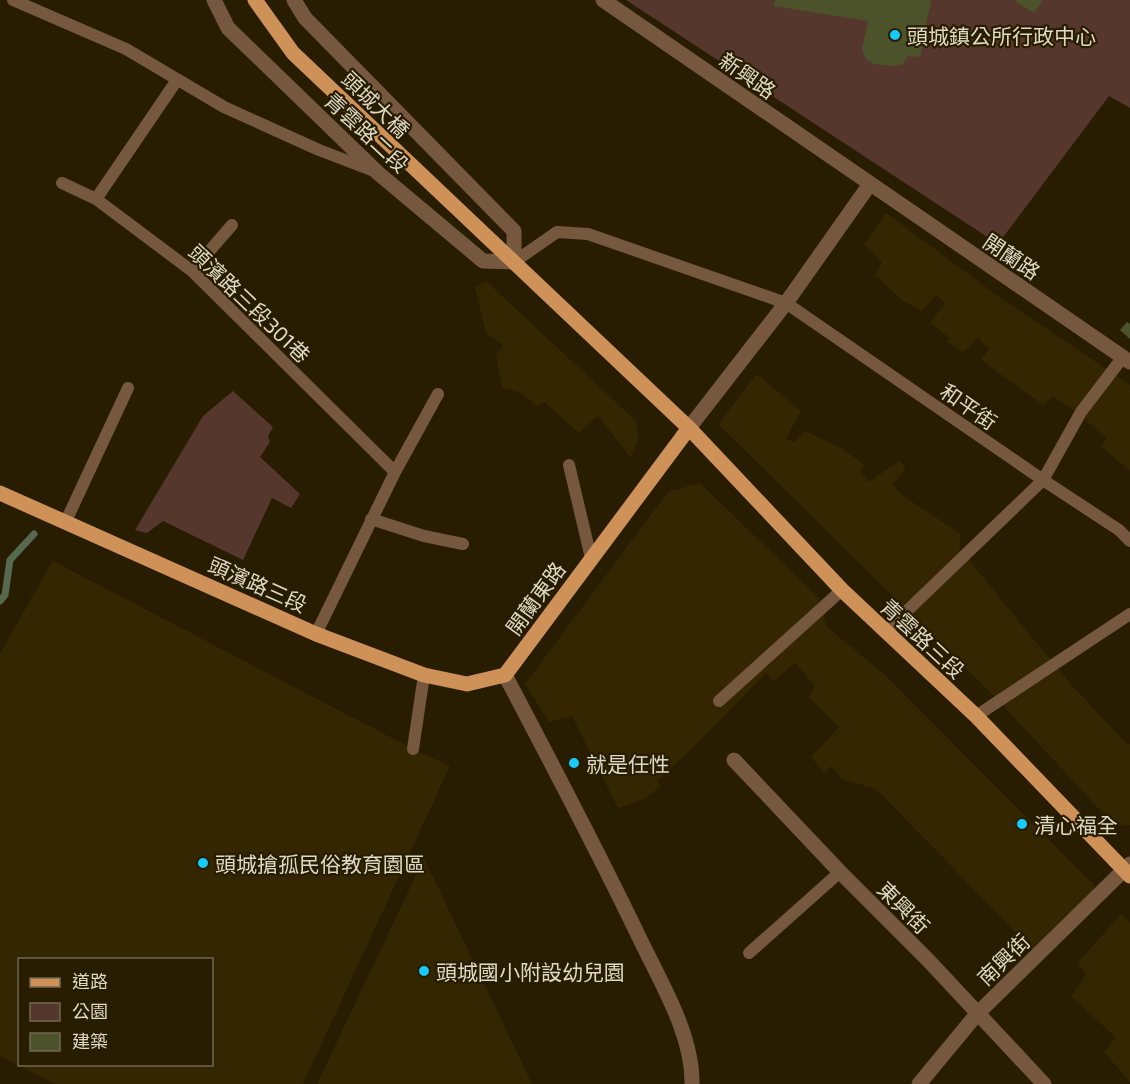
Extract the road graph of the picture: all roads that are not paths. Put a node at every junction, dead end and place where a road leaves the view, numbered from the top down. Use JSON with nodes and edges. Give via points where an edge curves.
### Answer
{"nodes":[{"id":1,"x":13,"y":0,"type":"edge"},
{"id":2,"x":214,"y":0,"type":"edge"},
{"id":3,"x":255,"y":0,"type":"edge"},
{"id":4,"x":294,"y":0,"type":"edge"},
{"id":5,"x":603,"y":0,"type":"edge"},
{"id":6,"x":177,"y":80,"type":"junction"},
{"id":7,"x":378,"y":173,"type":"junction"},
{"id":8,"x":62,"y":183,"type":"dead end"},
{"id":9,"x":870,"y":184,"type":"junction"},
{"id":10,"x":96,"y":199,"type":"junction"},
{"id":11,"x":232,"y":225,"type":"dead end"},
{"id":12,"x":514,"y":262,"type":"junction"},
{"id":13,"x":192,"y":271,"type":"junction"},
{"id":14,"x":786,"y":303,"type":"junction"},
{"id":15,"x":1126,"y":359,"type":"edge"},
{"id":16,"x":128,"y":388,"type":"dead end"},
{"id":17,"x":438,"y":394,"type":"dead end"},
{"id":18,"x":689,"y":428,"type":"junction"},
{"id":19,"x":569,"y":465,"type":"dead end"},
{"id":20,"x":395,"y":472,"type":"junction"},
{"id":21,"x":1043,"y":480,"type":"junction"},
{"id":22,"x":0,"y":493,"type":"edge"},
{"id":23,"x":371,"y":519,"type":"junction"},
{"id":24,"x":66,"y":521,"type":"junction"},
{"id":25,"x":1130,"y":541,"type":"edge"},
{"id":26,"x":463,"y":544,"type":"dead end"},
{"id":27,"x":591,"y":558,"type":"junction"},
{"id":28,"x":842,"y":590,"type":"junction"},
{"id":29,"x":1130,"y":614,"type":"edge"},
{"id":30,"x":885,"y":632,"type":"junction"},
{"id":31,"x":316,"y":634,"type":"junction"},
{"id":32,"x":424,"y":675,"type":"junction"},
{"id":33,"x":505,"y":675,"type":"junction"},
{"id":34,"x":719,"y":701,"type":"dead end"},
{"id":35,"x":976,"y":716,"type":"junction"},
{"id":36,"x":413,"y":749,"type":"dead end"},
{"id":37,"x":734,"y":760,"type":"dead end"},
{"id":38,"x":1128,"y":870,"type":"edge"},
{"id":39,"x":840,"y":872,"type":"junction"},
{"id":40,"x":749,"y":953,"type":"dead end"},
{"id":41,"x":977,"y":1014,"type":"junction"},
{"id":42,"x":692,"y":1084,"type":"edge"},
{"id":43,"x":919,"y":1084,"type":"edge"},
{"id":44,"x":1044,"y":1084,"type":"edge"}],
"edges":[{"from":1,"to":6,"type":"lane","via":[[126,49]]},
{"from":2,"to":7,"type":"street","name":"青雲路二段","via":[[228,28]]},
{"from":3,"to":12,"type":"main road","name":"頭城大橋","via":[[293,53]]},
{"from":4,"to":12,"type":"street","name":"青雲路二段","via":[[306,18],[513,231]]},
{"from":5,"to":9,"type":"street","name":"新興路"},
{"from":6,"to":7,"type":"lane","via":[[224,107]]},
{"from":6,"to":10,"type":"lane"},
{"from":7,"to":12,"type":"street","name":"青雲路二段","via":[[483,261]]},
{"from":8,"to":10,"type":"lane","name":"頭濱路三段301巷"},
{"from":9,"to":14,"type":"street","name":"開蘭東路"},
{"from":9,"to":15,"type":"street","name":"開蘭路"},
{"from":10,"to":13,"type":"lane","name":"頭濱路三段301巷"},
{"from":11,"to":13,"type":"lane"},
{"from":12,"to":14,"type":"lane","name":"和平街","via":[[557,232],[588,234]]},
{"from":12,"to":18,"type":"main road"},
{"from":13,"to":20,"type":"lane","name":"頭濱路三段301巷"},
{"from":14,"to":18,"type":"street","name":"開蘭東路"},
{"from":14,"to":21,"type":"lane","name":"和平街"},
{"from":15,"to":21,"type":"lane","via":[[1081,411]]},
{"from":16,"to":24,"type":"lane"},
{"from":17,"to":20,"type":"lane"},
{"from":18,"to":27,"type":"main road","name":"開蘭東路"},
{"from":18,"to":28,"type":"main road","name":"青雲路三段"},
{"from":19,"to":27,"type":"lane"},
{"from":20,"to":23,"type":"lane"},
{"from":21,"to":25,"type":"lane","name":"和平街"},
{"from":21,"to":30,"type":"lane"},
{"from":22,"to":24,"type":"main road","name":"頭濱路三段"},
{"from":23,"to":26,"type":"lane"},
{"from":23,"to":31,"type":"lane"},
{"from":24,"to":31,"type":"main road","name":"頭濱路三段"},
{"from":27,"to":33,"type":"main road","name":"開蘭東路"},
{"from":28,"to":30,"type":"main road","name":"青雲路三段"},
{"from":28,"to":34,"type":"lane"},
{"from":29,"to":35,"type":"lane"},
{"from":30,"to":35,"type":"main road","name":"青雲路三段"},
{"from":31,"to":32,"type":"main road","name":"頭濱路三段"},
{"from":32,"to":33,"type":"main road","name":"頭濱路三段","via":[[467,684]]},
{"from":32,"to":36,"type":"lane"},
{"from":33,"to":42,"type":"street","via":[[593,841],[675,1012],[693,1064]]},
{"from":35,"to":38,"type":"main road","name":"青雲路三段"},
{"from":37,"to":39,"type":"street","name":"東興街"},
{"from":38,"to":41,"type":"street","name":"南興街"},
{"from":39,"to":40,"type":"lane"},
{"from":39,"to":41,"type":"street","name":"東興街"},
{"from":41,"to":43,"type":"street","name":"南興街"},
{"from":41,"to":44,"type":"street","name":"東興街"}]}
